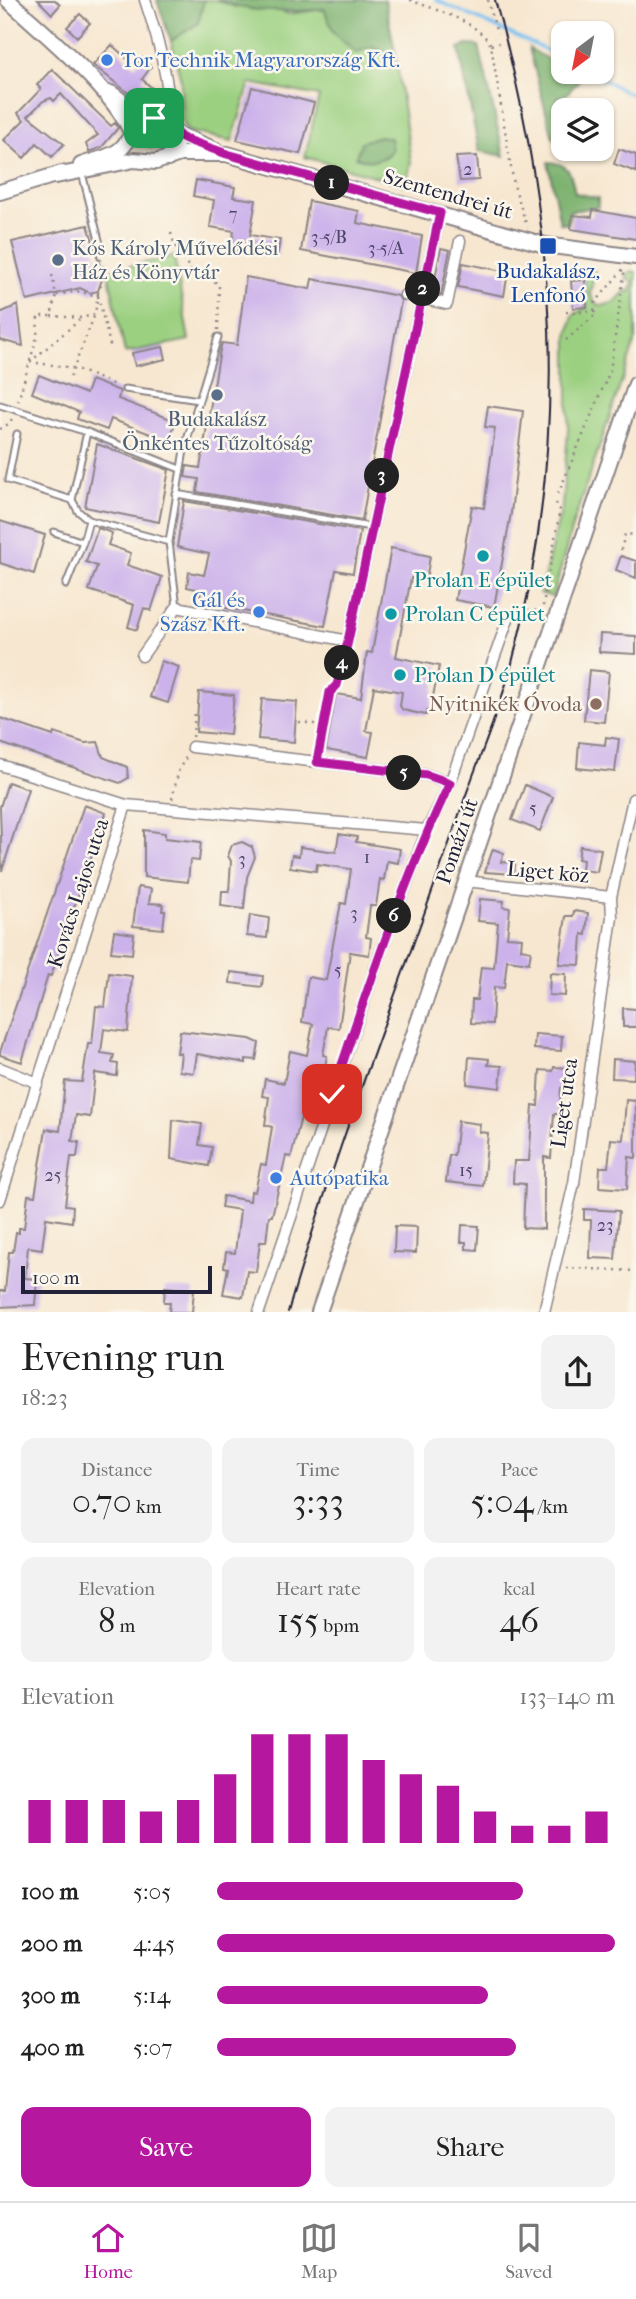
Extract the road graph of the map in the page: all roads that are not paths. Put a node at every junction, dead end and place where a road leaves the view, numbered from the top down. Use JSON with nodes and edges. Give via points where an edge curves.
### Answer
{"nodes":[{"id":1,"x":8,"y":0,"type":"edge"},
{"id":2,"x":145,"y":0,"type":"edge"},
{"id":3,"x":87,"y":76,"type":"junction"},
{"id":4,"x":169,"y":92,"type":"junction"},
{"id":5,"x":151,"y":118,"type":"junction"},
{"id":6,"x":173,"y":130,"type":"junction"},
{"id":7,"x":131,"y":137,"type":"junction"},
{"id":8,"x":227,"y":154,"type":"junction"},
{"id":9,"x":168,"y":159,"type":"junction"},
{"id":10,"x":146,"y":161,"type":"junction"},
{"id":11,"x":82,"y":173,"type":"junction"},
{"id":12,"x":56,"y":176,"type":"junction"},
{"id":13,"x":0,"y":192,"type":"edge"},
{"id":14,"x":440,"y":213,"type":"junction"},
{"id":15,"x":464,"y":220,"type":"junction"},
{"id":16,"x":460,"y":240,"type":"joint"},
{"id":17,"x":100,"y":244,"type":"dead end"},
{"id":18,"x":636,"y":257,"type":"edge"},
{"id":19,"x":405,"y":295,"type":"dead end"},
{"id":20,"x":421,"y":299,"type":"junction"},
{"id":21,"x":218,"y":337,"type":"road end"},
{"id":22,"x":636,"y":384,"type":"edge"},
{"id":23,"x":125,"y":389,"type":"road end"},
{"id":24,"x":200,"y":400,"type":"junction"},
{"id":25,"x":0,"y":405,"type":"edge"},
{"id":26,"x":87,"y":432,"type":"junction"},
{"id":27,"x":17,"y":434,"type":"dead end"},
{"id":28,"x":180,"y":469,"type":"junction"},
{"id":29,"x":176,"y":494,"type":"junction"},
{"id":30,"x":72,"y":500,"type":"junction"},
{"id":31,"x":89,"y":520,"type":"junction"},
{"id":32,"x":371,"y":527,"type":"junction"},
{"id":33,"x":54,"y":532,"type":"dead end"},
{"id":34,"x":83,"y":542,"type":"junction"},
{"id":35,"x":169,"y":542,"type":"junction"},
{"id":36,"x":66,"y":585,"type":"dead end"},
{"id":37,"x":177,"y":607,"type":"junction"},
{"id":38,"x":508,"y":619,"type":"road end"},
{"id":39,"x":142,"y":656,"type":"dead end"},
{"id":40,"x":192,"y":747,"type":"road end"},
{"id":41,"x":0,"y":765,"type":"edge"},
{"id":42,"x":450,"y":783,"type":"junction"},
{"id":43,"x":633,"y":799,"type":"dead end"},
{"id":44,"x":126,"y":805,"type":"junction"},
{"id":45,"x":427,"y":830,"type":"junction"},
{"id":46,"x":465,"y":881,"type":"junction"},
{"id":47,"x":611,"y":897,"type":"junction"},
{"id":48,"x":0,"y":1068,"type":"edge"},
{"id":49,"x":38,"y":1083,"type":"junction"},
{"id":50,"x":0,"y":1200,"type":"edge"},
{"id":51,"x":258,"y":1312,"type":"edge"},
{"id":52,"x":318,"y":1312,"type":"edge"},
{"id":53,"x":544,"y":1312,"type":"edge"}],
"edges":[{"from":1,"to":3,"type":"main road"},
{"from":2,"to":4,"type":"street","via":[[166,63]]},
{"from":3,"to":5,"type":"main road"},
{"from":3,"to":7,"type":"main road","via":[[122,115]]},
{"from":4,"to":5,"type":"street","via":[[166,104]]},
{"from":4,"to":6,"type":"street"},
{"from":5,"to":6,"type":"main road"},
{"from":5,"to":7,"type":"main road","via":[[139,124]]},
{"from":6,"to":8,"type":"main road"},
{"from":6,"to":9,"type":"main road","via":[[176,145]]},
{"from":7,"to":10,"type":"main road","via":[[137,155]]},
{"from":7,"to":12,"type":"main road","via":[[116,153]]},
{"from":8,"to":9,"type":"main road","name":"Szentendrei út","via":[[180,154]]},
{"from":8,"to":14,"type":"main road","name":"Szentendrei út"},
{"from":9,"to":10,"type":"main road"},
{"from":10,"to":11,"type":"main road"},
{"from":11,"to":12,"type":"main road"},
{"from":11,"to":17,"type":"lane"},
{"from":12,"to":13,"type":"main road"},
{"from":14,"to":15,"type":"main road","name":"Szentendrei út"},
{"from":14,"to":20,"type":"street"},
{"from":15,"to":16,"type":"lane"},
{"from":15,"to":18,"type":"main road","name":"Szentendrei út","via":[[554,247]]},
{"from":16,"to":20,"type":"street","via":[[447,304]]},
{"from":19,"to":20,"type":"street"},
{"from":20,"to":32,"type":"street"},
{"from":21,"to":24,"type":"lane"},
{"from":22,"to":46,"type":"main road","name":"Pomázi út"},
{"from":23,"to":24,"type":"lane"},
{"from":24,"to":28,"type":"lane"},
{"from":25,"to":26,"type":"lane"},
{"from":26,"to":28,"type":"lane"},
{"from":26,"to":30,"type":"lane"},
{"from":27,"to":30,"type":"lane","via":[[8,480]]},
{"from":28,"to":29,"type":"lane"},
{"from":29,"to":32,"type":"lane"},
{"from":29,"to":35,"type":"lane"},
{"from":30,"to":31,"type":"lane"},
{"from":31,"to":34,"type":"lane"},
{"from":31,"to":35,"type":"lane"},
{"from":32,"to":37,"type":"street","via":[[348,641]]},
{"from":33,"to":34,"type":"lane"},
{"from":34,"to":36,"type":"lane"},
{"from":35,"to":37,"type":"lane"},
{"from":37,"to":39,"type":"street"},
{"from":38,"to":42,"type":"street"},
{"from":40,"to":42,"type":"street","via":[[427,775]]},
{"from":41,"to":44,"type":"street"},
{"from":42,"to":45,"type":"street"},
{"from":43,"to":47,"type":"street","name":"Liget köz"},
{"from":44,"to":45,"type":"street","name":"Kovács Lajos utca"},
{"from":44,"to":49,"type":"street","name":"Kovács Lajos utca"},
{"from":45,"to":51,"type":"street"},
{"from":46,"to":47,"type":"street","name":"Liget köz"},
{"from":46,"to":52,"type":"main road","name":"Pomázi út"},
{"from":47,"to":53,"type":"street","name":"Liget utca","via":[[612,917],[574,1183]]},
{"from":48,"to":49,"type":"street"},
{"from":49,"to":50,"type":"street","name":"Kovács Lajos utca"}]}
